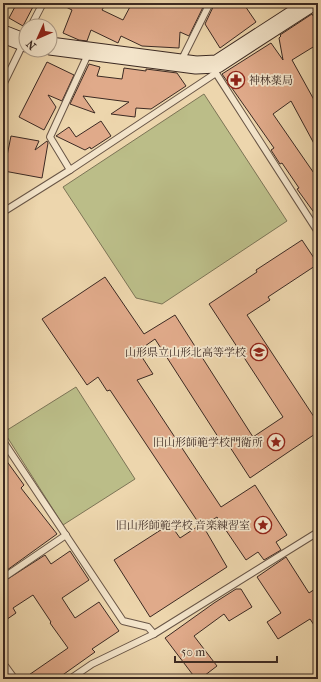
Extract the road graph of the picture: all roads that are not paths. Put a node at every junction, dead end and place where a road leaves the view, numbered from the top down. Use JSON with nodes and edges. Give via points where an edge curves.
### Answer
{"nodes":[{"id":1,"x":43,"y":3,"type":"edge"},
{"id":2,"x":210,"y":3,"type":"edge"},
{"id":3,"x":311,"y":3,"type":"edge"},
{"id":4,"x":35,"y":18,"type":"edge"},
{"id":5,"x":3,"y":34,"type":"edge"},
{"id":6,"x":18,"y":39,"type":"edge"},
{"id":7,"x":58,"y":47,"type":"edge"},
{"id":8,"x":89,"y":51,"type":"junction"},
{"id":9,"x":18,"y":55,"type":"edge"},
{"id":10,"x":180,"y":63,"type":"junction"},
{"id":11,"x":214,"y":68,"type":"junction"},
{"id":12,"x":3,"y":85,"type":"edge"},
{"id":13,"x":70,"y":170,"type":"junction"},
{"id":14,"x":3,"y":212,"type":"edge"},
{"id":15,"x":318,"y":232,"type":"edge"},
{"id":16,"x":3,"y":441,"type":"edge"},
{"id":17,"x":318,"y":532,"type":"edge"},
{"id":18,"x":66,"y":535,"type":"junction"},
{"id":19,"x":3,"y":578,"type":"edge"},
{"id":20,"x":154,"y":634,"type":"junction"},
{"id":21,"x":3,"y":668,"type":"edge"},
{"id":22,"x":11,"y":679,"type":"edge"},
{"id":23,"x":70,"y":679,"type":"edge"}],
"edges":[{"from":1,"to":4,"type":"lane"},
{"from":2,"to":10,"type":"lane"},
{"from":3,"to":11,"type":"street"},
{"from":5,"to":6,"type":"street"},
{"from":7,"to":8,"type":"street"},
{"from":8,"to":10,"type":"street"},
{"from":8,"to":13,"type":"lane","via":[[50,137]]},
{"from":9,"to":12,"type":"lane"},
{"from":10,"to":11,"type":"street"},
{"from":11,"to":13,"type":"lane"},
{"from":11,"to":15,"type":"lane"},
{"from":13,"to":14,"type":"lane"},
{"from":16,"to":18,"type":"lane"},
{"from":17,"to":20,"type":"lane"},
{"from":18,"to":19,"type":"lane"},
{"from":18,"to":20,"type":"lane","via":[[123,620],[148,627]]},
{"from":20,"to":23,"type":"lane","via":[[92,664]]},
{"from":21,"to":22,"type":"street"}]}
